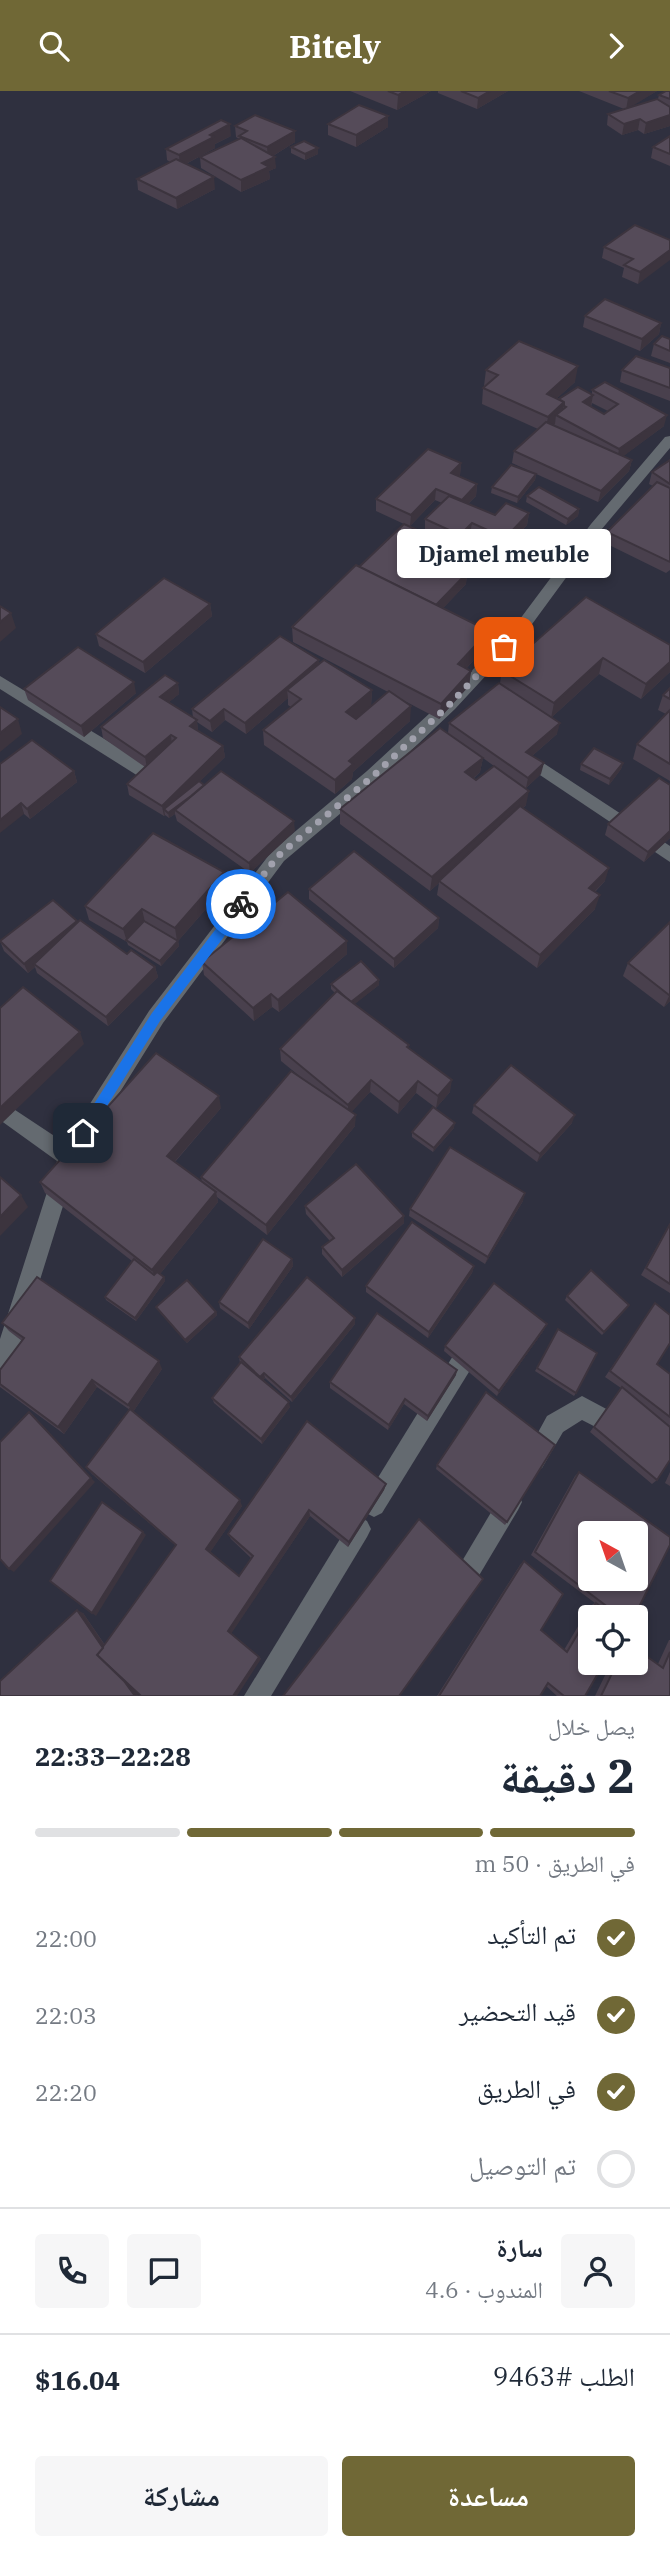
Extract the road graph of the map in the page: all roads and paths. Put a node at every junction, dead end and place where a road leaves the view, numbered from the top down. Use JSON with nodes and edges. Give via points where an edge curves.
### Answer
{"nodes":[{"id":1,"x":670,"y":440,"type":"edge"},
{"id":2,"x":0,"y":682,"type":"edge"},
{"id":3,"x":515,"y":750,"type":"edge"},
{"id":4,"x":171,"y":789,"type":"edge"},
{"id":5,"x":670,"y":855,"type":"edge"},
{"id":6,"x":0,"y":1109,"type":"edge"},
{"id":7,"x":68,"y":1157,"type":"junction"},
{"id":8,"x":464,"y":1359,"type":"edge"},
{"id":9,"x":0,"y":1373,"type":"edge"},
{"id":10,"x":641,"y":1444,"type":"edge"},
{"id":11,"x":451,"y":1602,"type":"edge"},
{"id":12,"x":257,"y":1696,"type":"edge"}],
"edges":[{"from":1,"to":7,"type":"street","via":[[454,709],[274,853],[156,1017]]},
{"from":2,"to":4,"type":"street"},
{"from":3,"to":5,"type":"street"},
{"from":6,"to":7,"type":"street"},
{"from":7,"to":9,"type":"street"},
{"from":8,"to":12,"type":"street"},
{"from":10,"to":11,"type":"street","via":[[582,1407],[555,1424]]}]}
